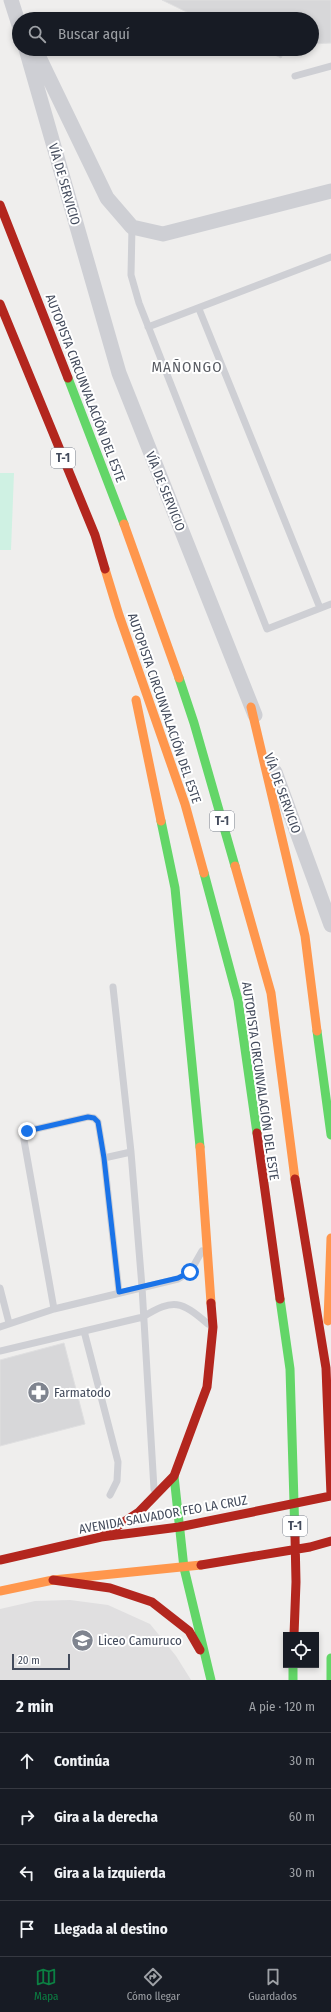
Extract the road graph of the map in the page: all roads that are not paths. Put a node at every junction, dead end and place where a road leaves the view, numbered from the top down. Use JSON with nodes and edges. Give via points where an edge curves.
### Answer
{"nodes":[{"id":1,"x":12,"y":2,"type":"edge"},
{"id":2,"x":15,"y":12,"type":"edge"},
{"id":3,"x":17,"y":12,"type":"edge"},
{"id":4,"x":28,"y":56,"type":"edge"},
{"id":5,"x":38,"y":56,"type":"edge"},
{"id":6,"x":331,"y":66,"type":"edge"},
{"id":7,"x":295,"y":76,"type":"dead end"},
{"id":8,"x":331,"y":191,"type":"edge"},
{"id":9,"x":0,"y":205,"type":"edge"},
{"id":10,"x":132,"y":227,"type":"junction"},
{"id":11,"x":331,"y":257,"type":"edge"},
{"id":12,"x":0,"y":304,"type":"edge"},
{"id":13,"x":199,"y":309,"type":"junction"},
{"id":14,"x":148,"y":327,"type":"junction"},
{"id":15,"x":331,"y":604,"type":"edge"},
{"id":16,"x":320,"y":608,"type":"junction"},
{"id":17,"x":118,"y":615,"type":"junction"},
{"id":18,"x":251,"y":707,"type":"junction"},
{"id":19,"x":331,"y":925,"type":"edge"},
{"id":20,"x":112,"y":987,"type":"dead end"},
{"id":21,"x":331,"y":1135,"type":"edge"},
{"id":22,"x":131,"y":1152,"type":"junction"},
{"id":23,"x":104,"y":1158,"type":"junction"},
{"id":24,"x":331,"y":1238,"type":"edge"},
{"id":25,"x":207,"y":1241,"type":"junction"},
{"id":26,"x":142,"y":1287,"type":"junction"},
{"id":27,"x":0,"y":1288,"type":"edge"},
{"id":28,"x":119,"y":1292,"type":"junction"},
{"id":29,"x":54,"y":1309,"type":"junction"},
{"id":30,"x":143,"y":1318,"type":"junction"},
{"id":31,"x":9,"y":1323,"type":"junction"},
{"id":32,"x":0,"y":1327,"type":"edge"},
{"id":33,"x":213,"y":1327,"type":"junction"},
{"id":34,"x":84,"y":1331,"type":"junction"},
{"id":35,"x":0,"y":1351,"type":"edge"},
{"id":36,"x":326,"y":1368,"type":"junction"},
{"id":37,"x":330,"y":1464,"type":"edge"},
{"id":38,"x":174,"y":1476,"type":"junction"},
{"id":39,"x":110,"y":1495,"type":"dead end"},
{"id":40,"x":155,"y":1496,"type":"junction"},
{"id":41,"x":331,"y":1496,"type":"edge"},
{"id":42,"x":179,"y":1527,"type":"junction"},
{"id":43,"x":101,"y":1537,"type":"junction"},
{"id":44,"x":331,"y":1541,"type":"edge"},
{"id":45,"x":0,"y":1560,"type":"edge"},
{"id":46,"x":184,"y":1568,"type":"junction"},
{"id":47,"x":53,"y":1580,"type":"junction"},
{"id":48,"x":0,"y":1591,"type":"edge"},
{"id":49,"x":294,"y":1632,"type":"edge"},
{"id":50,"x":331,"y":1658,"type":"edge"},
{"id":51,"x":207,"y":1662,"type":"junction"},
{"id":52,"x":293,"y":1668,"type":"edge"},
{"id":53,"x":211,"y":1680,"type":"edge"},
{"id":54,"x":293,"y":1680,"type":"edge"},
{"id":55,"x":330,"y":1680,"type":"edge"}],
"edges":[{"from":1,"to":2,"type":"street"},
{"from":1,"to":3,"type":"street"},
{"from":4,"to":18,"type":"street","name":"VÍA DE SERVICIO","via":[[120,373]]},
{"from":5,"to":10,"type":"street","via":[[107,198]]},
{"from":6,"to":7,"type":"lane"},
{"from":8,"to":10,"type":"street","via":[[163,234]]},
{"from":9,"to":36,"type":"main road","name":"AUTOPISTA CIRCUNVALACIÓN DEL ESTE","number":"T-1","via":[[129,537],[194,723],[270,993],[298,1203]]},
{"from":10,"to":14,"type":"lane","via":[[131,275]]},
{"from":11,"to":13,"type":"lane"},
{"from":12,"to":17,"type":"main road","name":"AUTOPISTA CIRCUNVALACIÓN DEL ESTE","number":"T-1","via":[[95,535]]},
{"from":13,"to":14,"type":"lane"},
{"from":13,"to":16,"type":"lane"},
{"from":14,"to":16,"type":"lane","via":[[266,629]]},
{"from":15,"to":16,"type":"lane"},
{"from":17,"to":25,"type":"main road","via":[[176,888],[202,1160]]},
{"from":17,"to":49,"type":"main road","name":"AUTOPISTA CIRCUNVALACIÓN DEL ESTE","number":"T-1","via":[[185,804],[238,1000],[290,1369],[296,1582]]},
{"from":18,"to":19,"type":"street","name":"VÍA DE SERVICIO"},
{"from":18,"to":21,"type":"main road","via":[[305,936]]},
{"from":20,"to":22,"type":"lane"},
{"from":22,"to":23,"type":"lane"},
{"from":22,"to":26,"type":"lane"},
{"from":23,"to":28,"type":"lane"},
{"from":23,"to":29,"type":"lane","via":[[98,1122],[94,1118],[88,1117],[27,1131],[24,1135]]},
{"from":24,"to":36,"type":"main road"},
{"from":25,"to":26,"type":"lane","via":[[190,1272],[178,1278]]},
{"from":25,"to":33,"type":"main road"},
{"from":26,"to":28,"type":"lane"},
{"from":26,"to":30,"type":"lane"},
{"from":27,"to":31,"type":"lane"},
{"from":28,"to":29,"type":"lane"},
{"from":29,"to":31,"type":"lane"},
{"from":30,"to":33,"type":"lane","via":[[159,1308],[174,1304],[189,1307]]},
{"from":30,"to":34,"type":"lane"},
{"from":30,"to":40,"type":"lane"},
{"from":31,"to":32,"type":"lane"},
{"from":33,"to":38,"type":"main road","via":[[207,1387]]},
{"from":34,"to":35,"type":"lane"},
{"from":34,"to":39,"type":"lane","via":[[118,1462],[117,1481]]},
{"from":36,"to":37,"type":"main road","name":"AUTOPISTA CIRCUNVALACIÓN DEL ESTE","number":"T-1"},
{"from":37,"to":41,"type":"main road","name":"AUTOPISTA CIRCUNVALACIÓN DEL ESTE","number":"T-1"},
{"from":38,"to":40,"type":"main road"},
{"from":38,"to":42,"type":"main road"},
{"from":40,"to":43,"type":"main road","via":[[139,1512]]},
{"from":41,"to":42,"type":"main road","name":"AVENIDA SALVADOR FEO LA CRUZ"},
{"from":42,"to":43,"type":"main road","name":"AVENIDA SALVADOR FEO LA CRUZ"},
{"from":42,"to":46,"type":"main road"},
{"from":43,"to":45,"type":"main road","name":"AVENIDA SALVADOR FEO LA CRUZ"},
{"from":44,"to":46,"type":"main road","via":[[310,1547]]},
{"from":46,"to":47,"type":"main road"},
{"from":46,"to":51,"type":"main road"},
{"from":47,"to":48,"type":"main road"},
{"from":47,"to":51,"type":"main road","via":[[110,1588],[152,1602],[189,1631]]},
{"from":50,"to":55,"type":"main road"},
{"from":51,"to":53,"type":"main road"},
{"from":52,"to":54,"type":"main road"}]}
